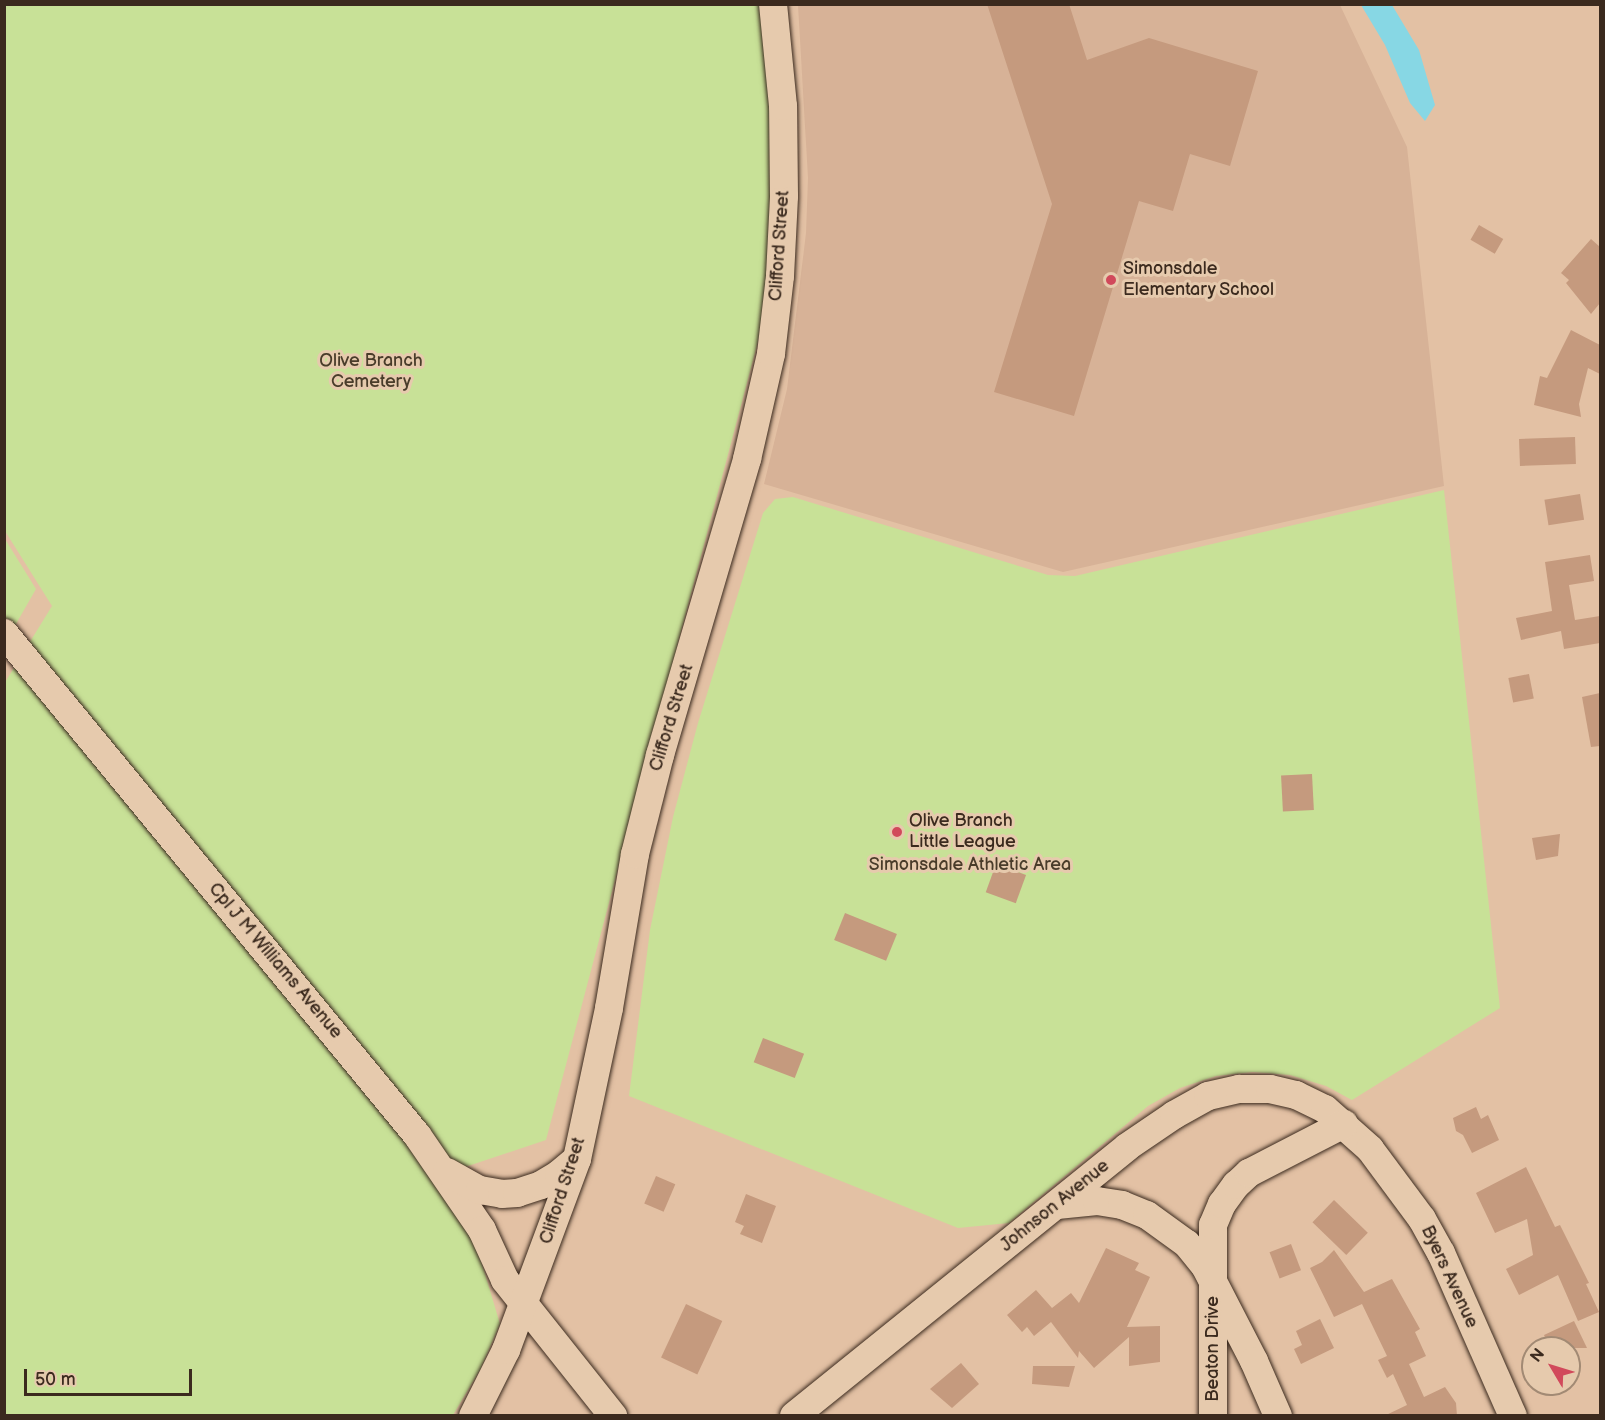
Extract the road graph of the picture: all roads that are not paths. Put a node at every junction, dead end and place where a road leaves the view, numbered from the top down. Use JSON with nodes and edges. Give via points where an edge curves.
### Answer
{"nodes":[{"id":1,"x":773,"y":4,"type":"edge"},
{"id":2,"x":8,"y":649,"type":"edge"},
{"id":3,"x":1344,"y":1124,"type":"junction"},
{"id":4,"x":577,"y":1159,"type":"junction"},
{"id":5,"x":440,"y":1167,"type":"junction"},
{"id":6,"x":1057,"y":1205,"type":"junction"},
{"id":7,"x":1213,"y":1282,"type":"junction"},
{"id":8,"x":523,"y":1305,"type":"junction"},
{"id":9,"x":473,"y":1416,"type":"edge"},
{"id":10,"x":613,"y":1416,"type":"edge"},
{"id":11,"x":794,"y":1416,"type":"edge"},
{"id":12,"x":1213,"y":1416,"type":"edge"},
{"id":13,"x":1278,"y":1416,"type":"edge"},
{"id":14,"x":1513,"y":1416,"type":"edge"}],
"edges":[{"from":1,"to":4,"type":"street","name":"Clifford Street","via":[[783,106],[784,196],[771,354],[747,459],[635,854],[609,1008]]},
{"from":2,"to":5,"type":"street","name":"Cpl J M Williams Avenue","via":[[368,1074]]},
{"from":3,"to":6,"type":"street","name":"Johnson Avenue","via":[[1306,1099],[1270,1089],[1239,1089],[1208,1096],[1127,1147]]},
{"from":3,"to":7,"type":"street","name":"Beaton Drive","via":[[1265,1163],[1236,1185],[1213,1225]]},
{"from":3,"to":14,"type":"street","name":"Byers Avenue","via":[[1395,1179],[1422,1219],[1441,1252]]},
{"from":4,"to":5,"type":"street","via":[[541,1185],[502,1194],[458,1181]]},
{"from":4,"to":8,"type":"street","name":"Clifford Street"},
{"from":5,"to":8,"type":"street","name":"Cpl J M Williams Avenue","via":[[482,1230],[505,1280]]},
{"from":6,"to":7,"type":"street","name":"Beaton Drive","via":[[1097,1201],[1147,1215],[1187,1244]]},
{"from":6,"to":11,"type":"street","name":"Johnson Avenue"},
{"from":7,"to":12,"type":"street","name":"Beaton Drive"},
{"from":7,"to":13,"type":"street"},
{"from":8,"to":9,"type":"street","name":"Clifford Street"},
{"from":8,"to":10,"type":"street","name":"Cpl J M Williams Avenue"}]}
